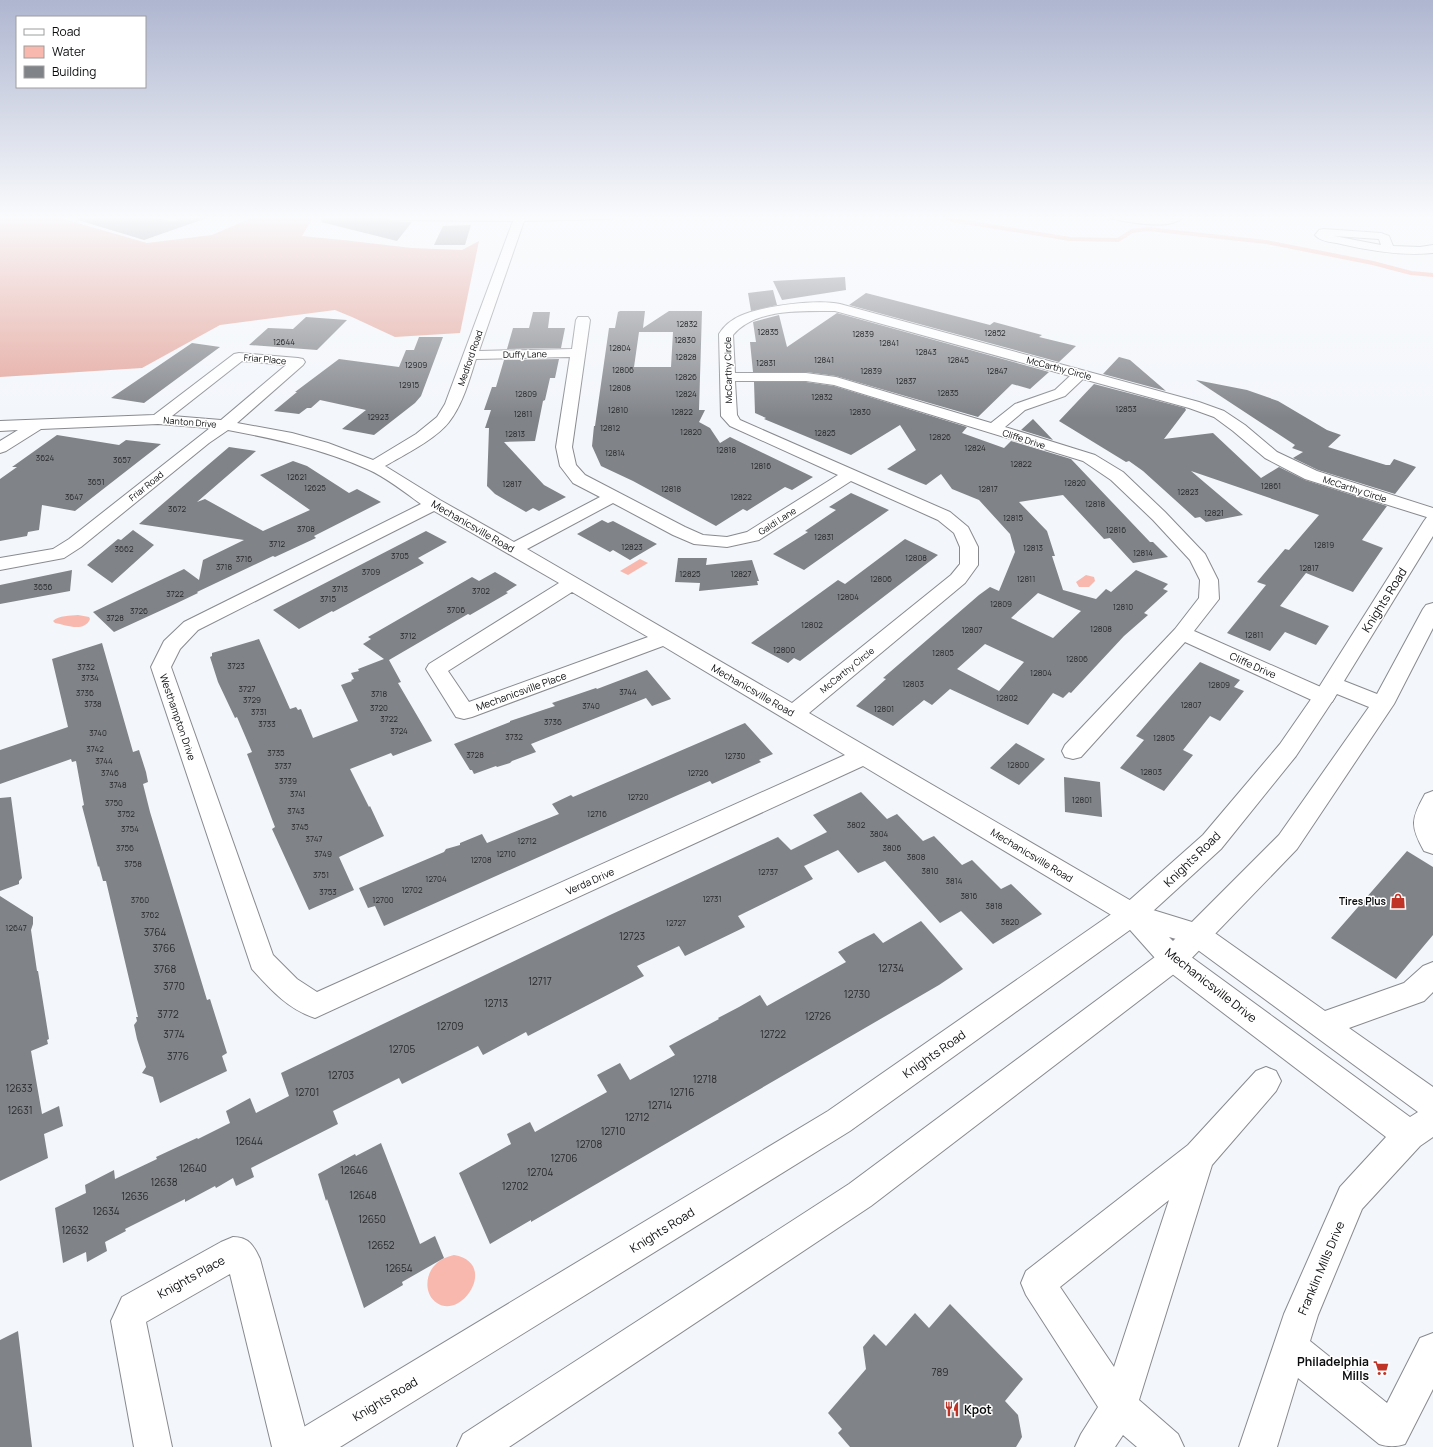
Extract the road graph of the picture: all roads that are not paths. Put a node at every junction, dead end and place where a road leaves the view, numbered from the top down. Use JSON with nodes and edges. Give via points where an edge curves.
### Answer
{"nodes":[{"id":1,"x":496,"y":284,"type":"edge"},
{"id":2,"x":583,"y":320,"type":"dead end"},
{"id":3,"x":578,"y":353,"type":"junction"},
{"id":4,"x":471,"y":355,"type":"junction"},
{"id":5,"x":1080,"y":374,"type":"junction"},
{"id":6,"x":729,"y":377,"type":"junction"},
{"id":7,"x":158,"y":419,"type":"junction"},
{"id":8,"x":36,"y":424,"type":"junction"},
{"id":9,"x":225,"y":425,"type":"junction"},
{"id":10,"x":0,"y":426,"type":"edge"},
{"id":11,"x":994,"y":429,"type":"junction"},
{"id":12,"x":0,"y":448,"type":"edge"},
{"id":13,"x":374,"y":466,"type":"junction"},
{"id":14,"x":849,"y":475,"type":"junction"},
{"id":15,"x":612,"y":497,"type":"junction"},
{"id":16,"x":434,"y":504,"type":"junction"},
{"id":17,"x":1433,"y":514,"type":"edge"},
{"id":18,"x":1433,"y":521,"type":"edge"},
{"id":19,"x":514,"y":549,"type":"junction"},
{"id":20,"x":0,"y":564,"type":"edge"},
{"id":21,"x":571,"y":584,"type":"junction"},
{"id":22,"x":1433,"y":609,"type":"edge"},
{"id":23,"x":1182,"y":633,"type":"junction"},
{"id":24,"x":664,"y":638,"type":"junction"},
{"id":25,"x":1328,"y":690,"type":"junction"},
{"id":26,"x":1383,"y":704,"type":"junction"},
{"id":27,"x":793,"y":714,"type":"junction"},
{"id":28,"x":1073,"y":751,"type":"dead end"},
{"id":29,"x":865,"y":756,"type":"junction"},
{"id":30,"x":1433,"y":800,"type":"edge"},
{"id":31,"x":1433,"y":844,"type":"edge"},
{"id":32,"x":1132,"y":914,"type":"junction"},
{"id":33,"x":1196,"y":934,"type":"junction"},
{"id":34,"x":1173,"y":958,"type":"junction"},
{"id":35,"x":1433,"y":974,"type":"edge"},
{"id":36,"x":315,"y":1006,"type":"joint"},
{"id":37,"x":1322,"y":1025,"type":"junction"},
{"id":38,"x":1266,"y":1081,"type":"dead end"},
{"id":39,"x":1433,"y":1105,"type":"edge"},
{"id":40,"x":1421,"y":1127,"type":"edge"},
{"id":41,"x":1199,"y":1156,"type":"junction"},
{"id":42,"x":1290,"y":1348,"type":"junction"},
{"id":43,"x":1433,"y":1350,"type":"edge"},
{"id":44,"x":1119,"y":1407,"type":"junction"},
{"id":45,"x":152,"y":1447,"type":"edge"},
{"id":46,"x":291,"y":1447,"type":"edge"},
{"id":47,"x":306,"y":1447,"type":"edge"},
{"id":48,"x":476,"y":1447,"type":"edge"},
{"id":49,"x":1094,"y":1447,"type":"edge"},
{"id":50,"x":1165,"y":1447,"type":"edge"},
{"id":51,"x":1258,"y":1447,"type":"edge"}],
"edges":[{"from":1,"to":4,"type":"street","name":"Medford Road"},
{"from":2,"to":3,"type":"street","name":"Galdi Lane"},
{"from":3,"to":4,"type":"street","name":"Duffy Lane"},
{"from":3,"to":15,"type":"street","name":"Galdi Lane","via":[[564,447],[568,466],[579,479]]},
{"from":4,"to":13,"type":"street","name":"Medford Road","via":[[453,404],[443,420],[422,437]]},
{"from":5,"to":6,"type":"street","name":"McCarthy Circle","via":[[835,307],[812,307],[749,316],[734,324],[726,334]]},
{"from":5,"to":11,"type":"street","via":[[1060,393],[1020,407]]},
{"from":5,"to":17,"type":"street","name":"McCarthy Circle","via":[[1219,414],[1271,455],[1311,475]]},
{"from":6,"to":11,"type":"street","name":"Cliffe Drive","via":[[825,379]]},
{"from":6,"to":14,"type":"street","name":"McCarthy Circle","via":[[729,416],[735,423]]},
{"from":7,"to":8,"type":"street","name":"Nanton Drive"},
{"from":7,"to":9,"type":"street","name":"Nanton Drive"},
{"from":7,"to":9,"type":"street","name":"Friar Place","via":[[239,357],[298,362]]},
{"from":8,"to":10,"type":"street","name":"Nanton Drive"},
{"from":8,"to":12,"type":"street"},
{"from":9,"to":13,"type":"street","name":"Nanton Drive","via":[[308,442]]},
{"from":9,"to":20,"type":"street","name":"Friar Road","via":[[68,548],[58,554]]},
{"from":11,"to":23,"type":"street","name":"Cliffe Drive","via":[[1089,458],[1104,467],[1159,516],[1198,558],[1209,580],[1209,600]]},
{"from":13,"to":16,"type":"street","name":"Mechanicsville Road"},
{"from":14,"to":15,"type":"street","name":"Galdi Lane","via":[[753,536],[727,542],[700,540]]},
{"from":14,"to":27,"type":"street","name":"McCarthy Circle","via":[[944,516],[962,531],[969,547],[969,565],[958,579]]},
{"from":15,"to":19,"type":"street"},
{"from":16,"to":19,"type":"street","name":"Mechanicsville Road"},
{"from":16,"to":36,"type":"street","name":"Westhampton Drive","via":[[191,626],[171,646],[161,667],[262,960],[287,988]]},
{"from":18,"to":25,"type":"street","name":"Knights Road"},
{"from":19,"to":21,"type":"street","name":"Mechanicsville Road"},
{"from":21,"to":24,"type":"street","name":"Mechanicsville Road"},
{"from":21,"to":24,"type":"street","name":"Mechanicsville Place","via":[[436,669],[464,712]]},
{"from":22,"to":26,"type":"street"},
{"from":23,"to":25,"type":"street","name":"Cliffe Drive"},
{"from":23,"to":28,"type":"street","name":"Cliffe Drive"},
{"from":24,"to":27,"type":"street","name":"Mechanicsville Road"},
{"from":25,"to":26,"type":"street","name":"Cliffe Drive"},
{"from":25,"to":32,"type":"street","name":"Knights Road","via":[[1288,750],[1212,842]]},
{"from":26,"to":33,"type":"street","via":[[1288,842]]},
{"from":27,"to":29,"type":"street","name":"Mechanicsville Road"},
{"from":29,"to":32,"type":"street","name":"Mechanicsville Road"},
{"from":29,"to":36,"type":"street","name":"Verda Drive"},
{"from":30,"to":31,"type":"street","via":[[1426,816],[1425,832]]},
{"from":32,"to":33,"type":"street"},
{"from":32,"to":34,"type":"street","name":"Mechanicsville Drive"},
{"from":32,"to":47,"type":"street","name":"Knights Road","via":[[839,1120]]},
{"from":33,"to":34,"type":"street"},
{"from":33,"to":37,"type":"street"},
{"from":34,"to":40,"type":"street","name":"Mechanicsville Drive"},
{"from":34,"to":48,"type":"street","via":[[860,1195]]},
{"from":35,"to":37,"type":"street","via":[[1414,992]]},
{"from":37,"to":39,"type":"street"},
{"from":38,"to":41,"type":"street"},
{"from":40,"to":42,"type":"street","name":"Franklin Mills Drive","via":[[1351,1198],[1301,1314]]},
{"from":41,"to":44,"type":"street"},
{"from":41,"to":44,"type":"street","via":[[1038,1283]]},
{"from":42,"to":43,"type":"street","via":[[1392,1431]]},
{"from":42,"to":51,"type":"street","name":"Franklin Mills Drive"},
{"from":44,"to":49,"type":"street"},
{"from":44,"to":50,"type":"street"},
{"from":45,"to":46,"type":"street","name":"Knights Place","via":[[128,1321],[130,1315],[134,1309],[232,1254],[239,1254],[243,1259]]}]}
